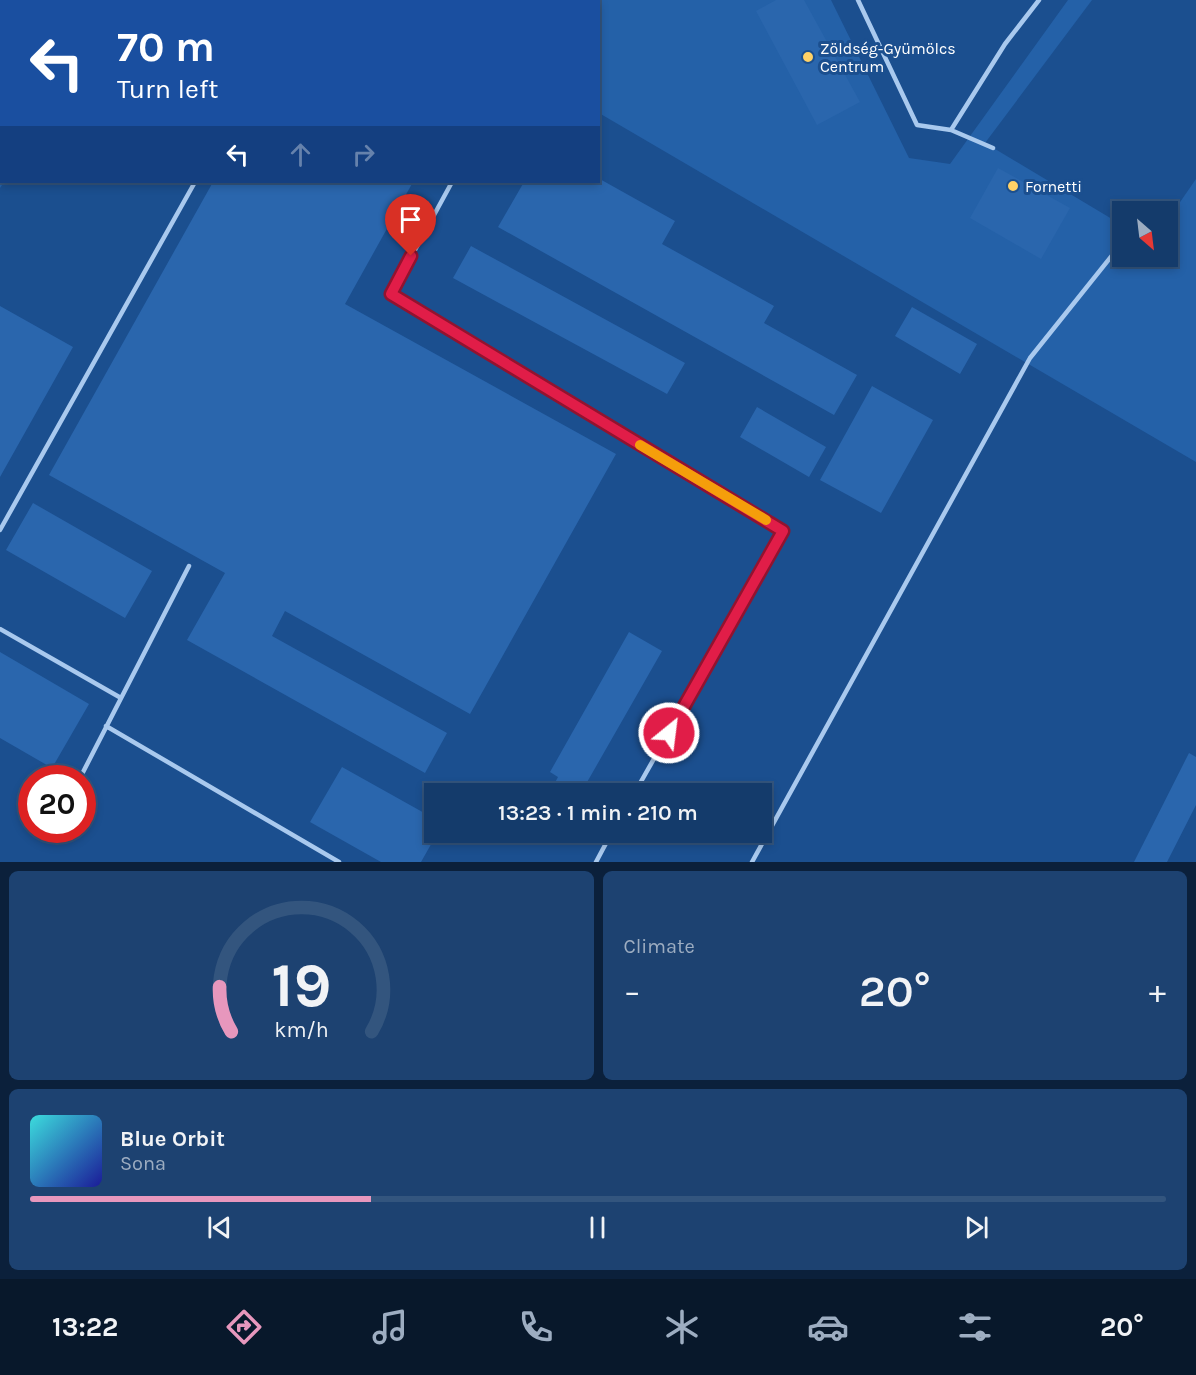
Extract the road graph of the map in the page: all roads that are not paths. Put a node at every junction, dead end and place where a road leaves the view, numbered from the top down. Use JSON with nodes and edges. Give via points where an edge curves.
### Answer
{"nodes":[{"id":1,"x":858,"y":0,"type":"edge"},
{"id":2,"x":1038,"y":0,"type":"edge"},
{"id":3,"x":951,"y":130,"type":"junction"},
{"id":4,"x":993,"y":148,"type":"dead end"},
{"id":5,"x":194,"y":183,"type":"edge"},
{"id":6,"x":451,"y":183,"type":"edge"},
{"id":7,"x":1112,"y":256,"type":"edge"},
{"id":8,"x":0,"y":530,"type":"edge"},
{"id":9,"x":189,"y":566,"type":"dead end"},
{"id":10,"x":0,"y":629,"type":"edge"},
{"id":11,"x":121,"y":698,"type":"junction"},
{"id":12,"x":106,"y":726,"type":"junction"},
{"id":13,"x":86,"y":765,"type":"edge"},
{"id":14,"x":640,"y":783,"type":"edge"},
{"id":15,"x":606,"y":843,"type":"edge"},
{"id":16,"x":339,"y":862,"type":"edge"},
{"id":17,"x":596,"y":862,"type":"edge"},
{"id":18,"x":752,"y":862,"type":"edge"}],
"edges":[{"from":1,"to":3,"type":"lane","via":[[917,125]]},
{"from":2,"to":3,"type":"lane"},
{"from":3,"to":4,"type":"lane"},
{"from":5,"to":8,"type":"lane"},
{"from":6,"to":14,"type":"lane","via":[[391,294],[783,531]]},
{"from":7,"to":18,"type":"lane","via":[[1030,358]]},
{"from":9,"to":11,"type":"lane"},
{"from":10,"to":11,"type":"lane"},
{"from":11,"to":12,"type":"lane"},
{"from":12,"to":13,"type":"lane"},
{"from":12,"to":16,"type":"lane"},
{"from":15,"to":17,"type":"lane"}]}
